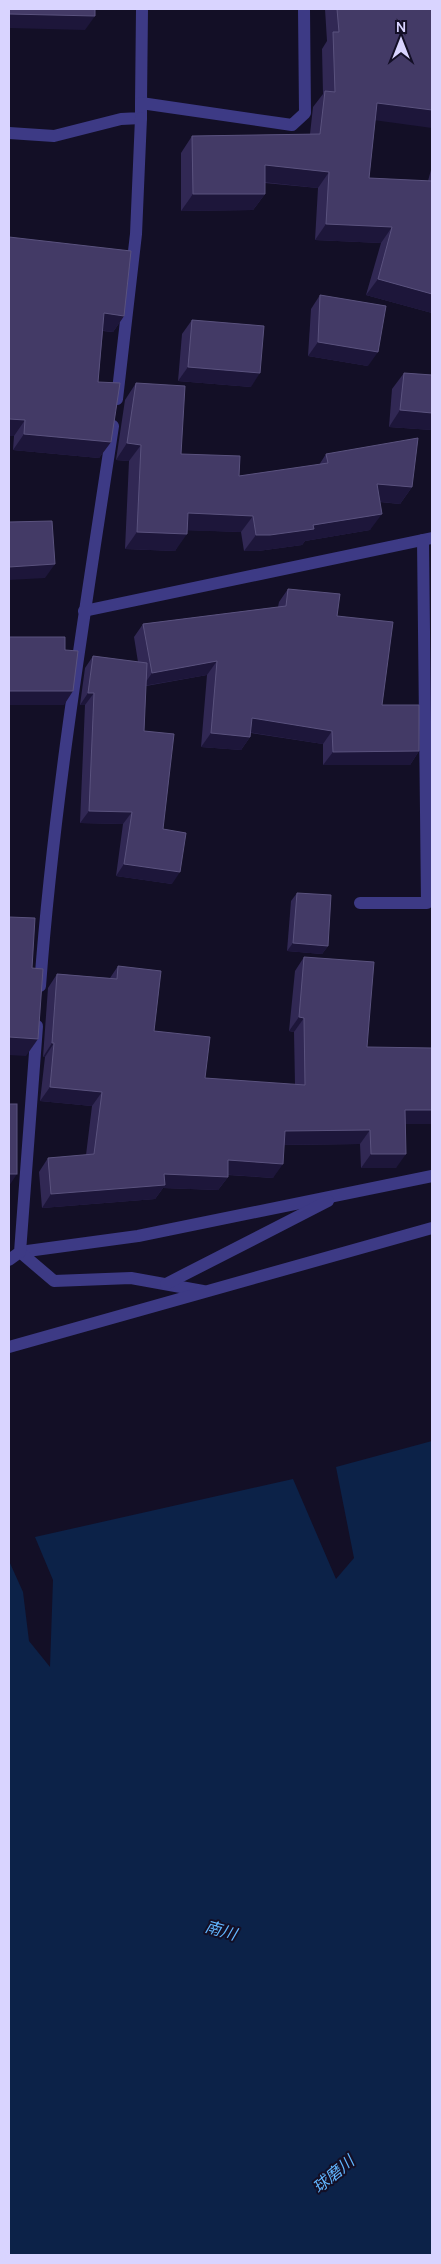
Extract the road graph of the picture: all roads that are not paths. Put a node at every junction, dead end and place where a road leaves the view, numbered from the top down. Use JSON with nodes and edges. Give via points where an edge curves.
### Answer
{"nodes":[{"id":1,"x":142,"y":9,"type":"edge"},
{"id":2,"x":304,"y":9,"type":"edge"},
{"id":3,"x":141,"y":103,"type":"junction"},
{"id":4,"x":141,"y":118,"type":"junction"},
{"id":5,"x":9,"y":133,"type":"edge"},
{"id":6,"x":428,"y":539,"type":"edge"},
{"id":7,"x":84,"y":611,"type":"junction"},
{"id":8,"x":360,"y":903,"type":"dead end"},
{"id":9,"x":39,"y":998,"type":"edge"},
{"id":10,"x":37,"y":1018,"type":"edge"},
{"id":11,"x":432,"y":1176,"type":"edge"},
{"id":12,"x":342,"y":1193,"type":"junction"},
{"id":13,"x":432,"y":1228,"type":"edge"},
{"id":14,"x":20,"y":1252,"type":"junction"},
{"id":15,"x":9,"y":1260,"type":"edge"},
{"id":16,"x":166,"y":1284,"type":"junction"},
{"id":17,"x":206,"y":1291,"type":"junction"},
{"id":18,"x":9,"y":1346,"type":"edge"}],
"edges":[{"from":1,"to":3,"type":"street"},
{"from":2,"to":3,"type":"street","via":[[305,114],[292,125]]},
{"from":3,"to":4,"type":"street"},
{"from":4,"to":5,"type":"street","via":[[120,119],[54,136]]},
{"from":4,"to":7,"type":"street","via":[[130,290]]},
{"from":6,"to":7,"type":"street"},
{"from":6,"to":8,"type":"street","via":[[428,903]]},
{"from":7,"to":9,"type":"street","via":[[46,901]]},
{"from":10,"to":14,"type":"street"},
{"from":11,"to":12,"type":"street"},
{"from":12,"to":14,"type":"street","via":[[138,1236]]},
{"from":12,"to":16,"type":"street"},
{"from":13,"to":17,"type":"street"},
{"from":14,"to":15,"type":"street"},
{"from":14,"to":16,"type":"street","via":[[54,1281],[131,1278]]},
{"from":16,"to":17,"type":"street"},
{"from":17,"to":18,"type":"street"}]}
